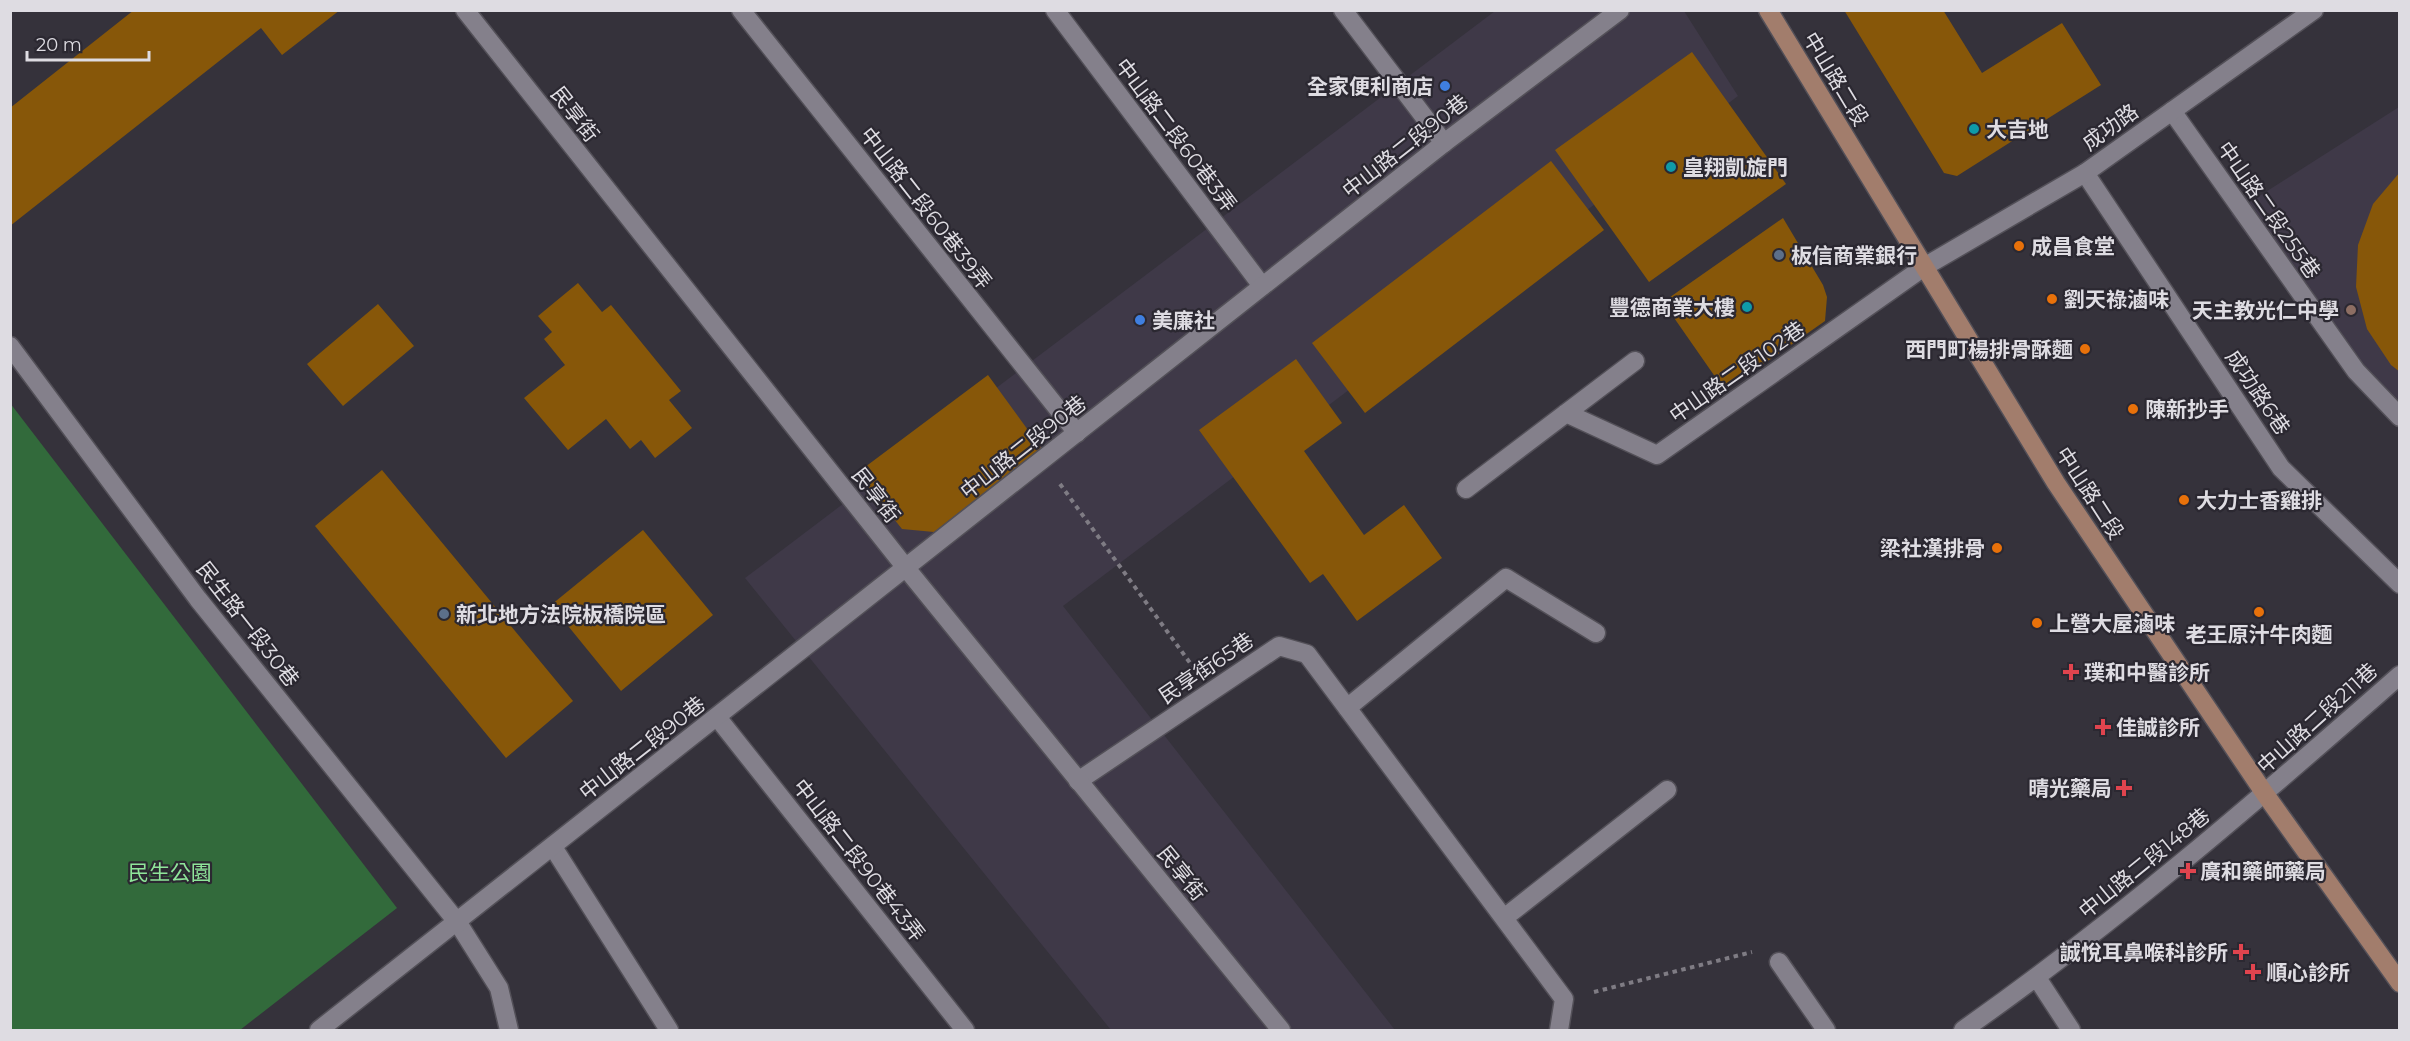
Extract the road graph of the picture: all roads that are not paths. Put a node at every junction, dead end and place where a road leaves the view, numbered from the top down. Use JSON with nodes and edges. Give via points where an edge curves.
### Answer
{"nodes":[{"id":1,"x":465,"y":10,"type":"edge"},
{"id":2,"x":741,"y":10,"type":"edge"},
{"id":3,"x":1054,"y":10,"type":"edge"},
{"id":4,"x":1343,"y":10,"type":"edge"},
{"id":5,"x":1620,"y":10,"type":"edge"},
{"id":6,"x":1768,"y":10,"type":"edge"},
{"id":7,"x":2314,"y":10,"type":"edge"},
{"id":8,"x":2172,"y":111,"type":"junction"},
{"id":9,"x":1444,"y":143,"type":"junction"},
{"id":10,"x":2085,"y":173,"type":"junction"},
{"id":11,"x":1924,"y":267,"type":"junction"},
{"id":12,"x":1262,"y":286,"type":"junction"},
{"id":13,"x":10,"y":346,"type":"edge"},
{"id":14,"x":1635,"y":361,"type":"dead end"},
{"id":15,"x":1566,"y":413,"type":"junction"},
{"id":16,"x":2400,"y":417,"type":"edge"},
{"id":17,"x":1077,"y":433,"type":"junction"},
{"id":18,"x":1466,"y":489,"type":"dead end"},
{"id":19,"x":906,"y":568,"type":"junction"},
{"id":20,"x":2400,"y":584,"type":"edge"},
{"id":21,"x":1596,"y":633,"type":"dead end"},
{"id":22,"x":2400,"y":675,"type":"edge"},
{"id":23,"x":1347,"y":708,"type":"junction"},
{"id":24,"x":717,"y":717,"type":"junction"},
{"id":25,"x":1078,"y":781,"type":"junction"},
{"id":26,"x":1666,"y":790,"type":"dead end"},
{"id":27,"x":2265,"y":794,"type":"junction"},
{"id":28,"x":553,"y":847,"type":"junction"},
{"id":29,"x":1504,"y":918,"type":"junction"},
{"id":30,"x":458,"y":923,"type":"junction"},
{"id":31,"x":1779,"y":962,"type":"road end"},
{"id":32,"x":2037,"y":978,"type":"junction"},
{"id":33,"x":2400,"y":983,"type":"edge"},
{"id":34,"x":319,"y":1030,"type":"edge"},
{"id":35,"x":508,"y":1030,"type":"edge"},
{"id":36,"x":669,"y":1030,"type":"edge"},
{"id":37,"x":965,"y":1030,"type":"edge"},
{"id":38,"x":1281,"y":1030,"type":"edge"},
{"id":39,"x":1559,"y":1030,"type":"edge"},
{"id":40,"x":1826,"y":1030,"type":"edge"},
{"id":41,"x":1963,"y":1030,"type":"edge"},
{"id":42,"x":2071,"y":1030,"type":"edge"}],
"edges":[{"from":1,"to":19,"type":"street","name":"民享街"},
{"from":2,"to":17,"type":"street","name":"中山路二段60巷39弄"},
{"from":3,"to":12,"type":"street","name":"中山路二段60巷3弄"},
{"from":4,"to":9,"type":"street"},
{"from":5,"to":9,"type":"street","name":"中山路二段90巷"},
{"from":6,"to":11,"type":"main road","name":"中山路二段"},
{"from":7,"to":8,"type":"street","name":"成功路"},
{"from":8,"to":10,"type":"street","name":"成功路"},
{"from":8,"to":16,"type":"street","name":"中山路二段255巷","via":[[2356,371]]},
{"from":9,"to":12,"type":"street","name":"中山路二段90巷"},
{"from":10,"to":11,"type":"street","name":"成功路"},
{"from":10,"to":20,"type":"street","name":"成功路6巷","via":[[2281,468]]},
{"from":11,"to":15,"type":"street","name":"中山路二段102巷","via":[[1657,455]]},
{"from":11,"to":27,"type":"main road","name":"中山路二段","via":[[2056,483]]},
{"from":12,"to":17,"type":"street","name":"中山路二段90巷"},
{"from":13,"to":30,"type":"street","name":"民生路一段30巷","via":[[198,598]]},
{"from":14,"to":15,"type":"street"},
{"from":15,"to":18,"type":"street"},
{"from":17,"to":19,"type":"street","name":"中山路二段90巷"},
{"from":19,"to":24,"type":"street","name":"中山路二段90巷"},
{"from":19,"to":25,"type":"street","name":"民享街"},
{"from":21,"to":23,"type":"street","via":[[1506,578]]},
{"from":22,"to":27,"type":"street","name":"中山路二段211巷"},
{"from":23,"to":25,"type":"street","name":"民享街65巷","via":[[1307,654],[1280,646]]},
{"from":23,"to":29,"type":"street","name":"民享街65巷"},
{"from":24,"to":28,"type":"street","name":"中山路二段90巷"},
{"from":24,"to":37,"type":"street","name":"中山路二段90巷43弄"},
{"from":25,"to":38,"type":"street","name":"民享街"},
{"from":26,"to":29,"type":"street"},
{"from":27,"to":32,"type":"street","name":"中山路二段148巷"},
{"from":27,"to":33,"type":"main road","name":"中山路二段"},
{"from":28,"to":30,"type":"street","name":"中山路二段90巷"},
{"from":28,"to":36,"type":"street"},
{"from":29,"to":39,"type":"street","name":"民享街65巷","via":[[1564,999]]},
{"from":30,"to":34,"type":"street","name":"中山路二段90巷"},
{"from":30,"to":35,"type":"street","name":"民生路一段30巷","via":[[499,988]]},
{"from":31,"to":40,"type":"street"},
{"from":32,"to":41,"type":"street","name":"中山路二段148巷"},
{"from":32,"to":42,"type":"street"}]}
